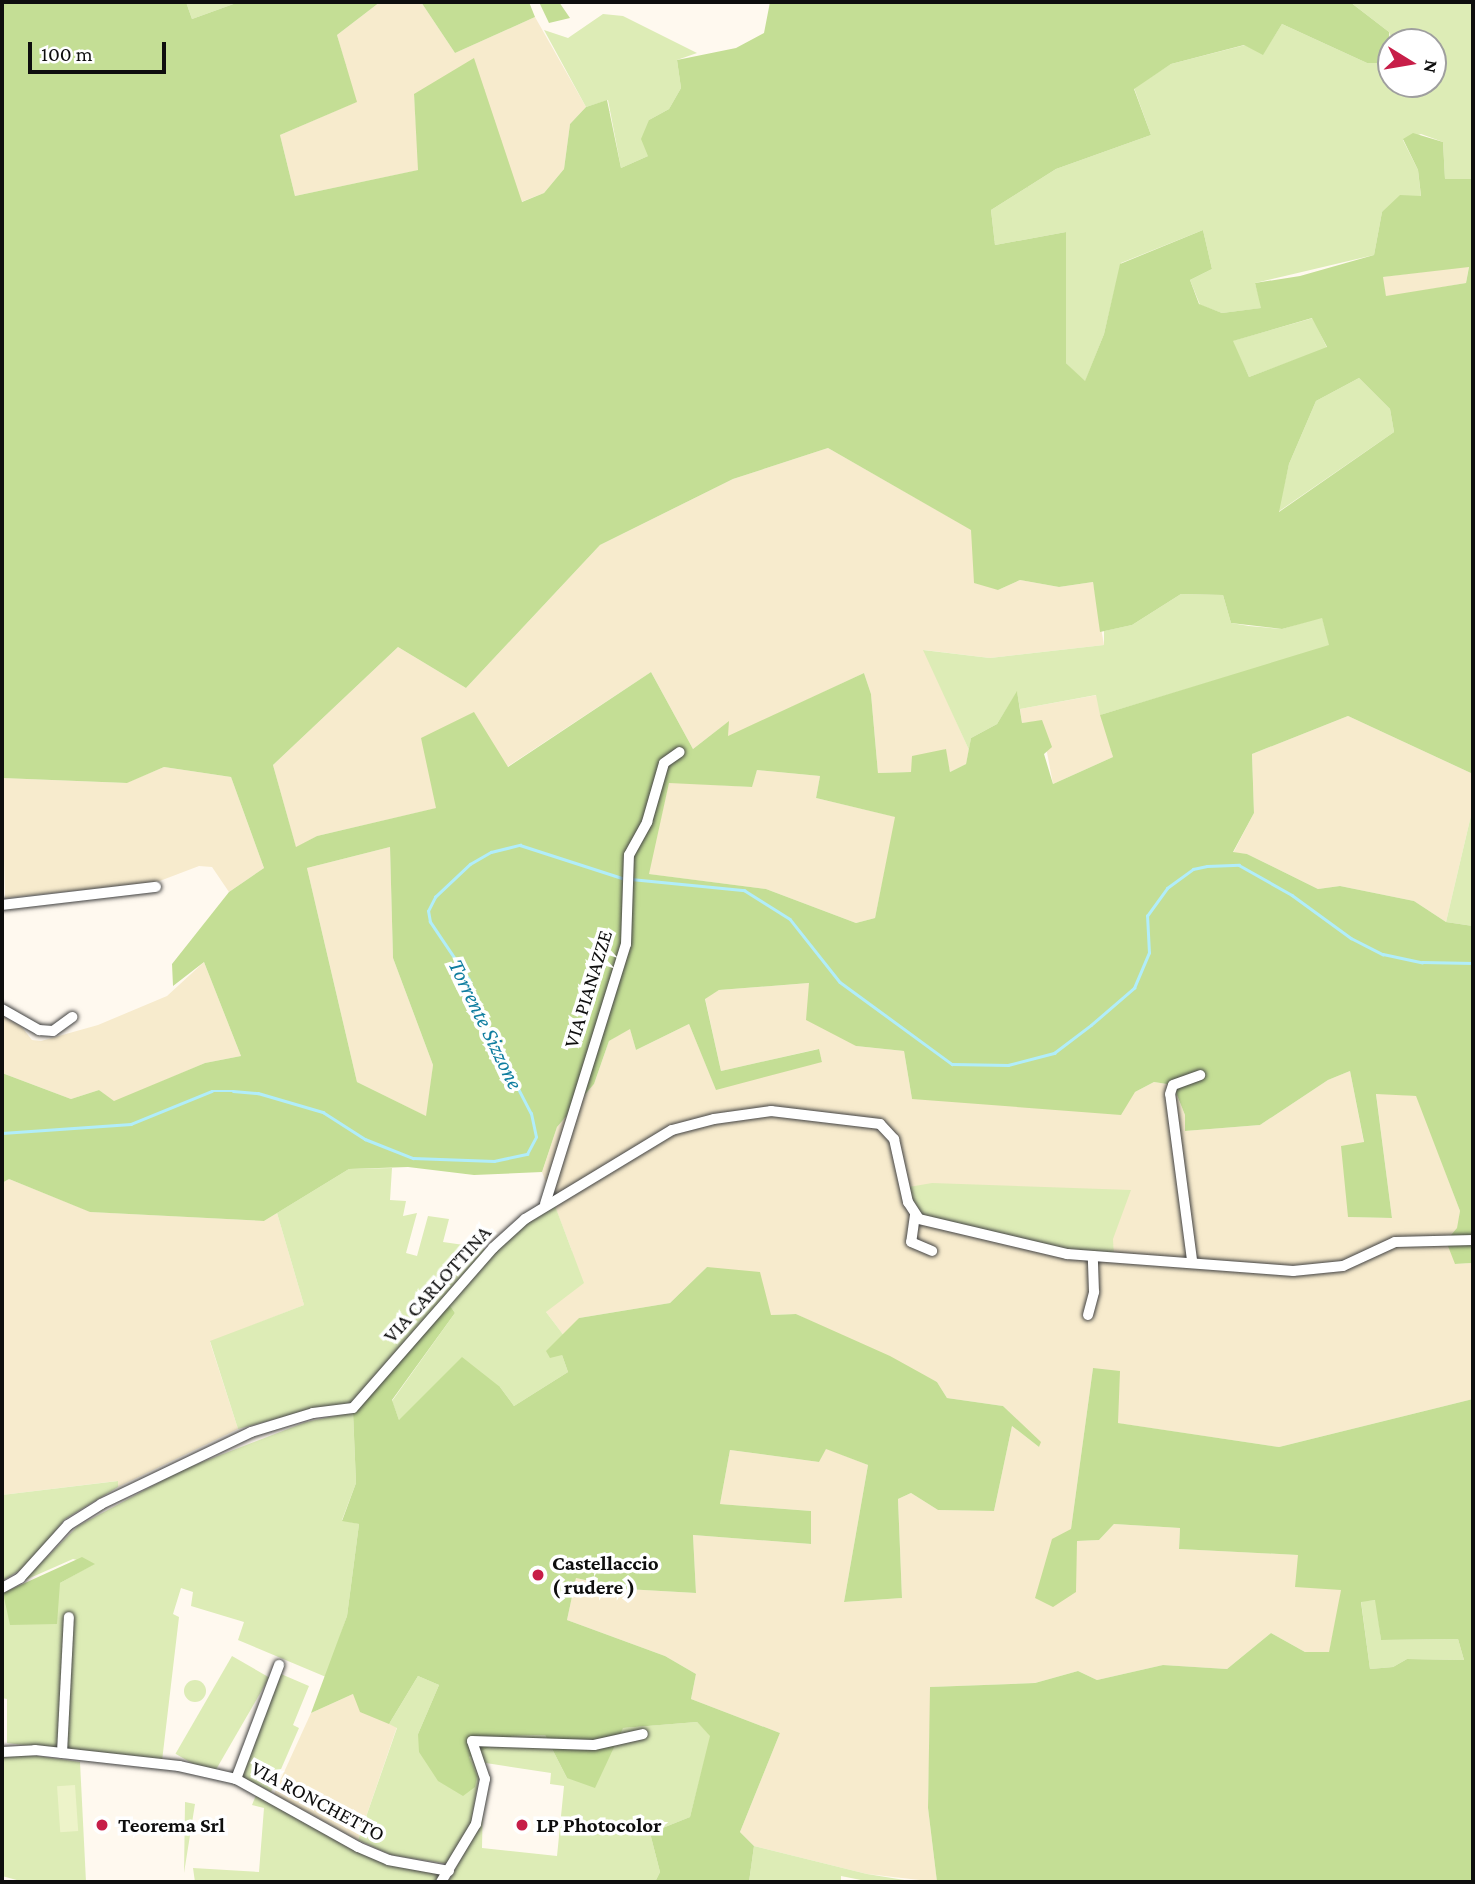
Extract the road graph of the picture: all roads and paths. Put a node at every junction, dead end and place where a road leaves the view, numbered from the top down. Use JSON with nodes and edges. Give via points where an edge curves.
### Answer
{"nodes":[{"id":1,"x":680,"y":752,"type":"dead end"},
{"id":2,"x":156,"y":887,"type":"dead end"},
{"id":3,"x":2,"y":905,"type":"edge"},
{"id":4,"x":2,"y":1009,"type":"edge"},
{"id":5,"x":72,"y":1017,"type":"dead end"},
{"id":6,"x":1200,"y":1075,"type":"dead end"},
{"id":7,"x":545,"y":1204,"type":"junction"},
{"id":8,"x":915,"y":1215,"type":"junction"},
{"id":9,"x":1473,"y":1240,"type":"edge"},
{"id":10,"x":933,"y":1251,"type":"dead end"},
{"id":11,"x":1093,"y":1256,"type":"junction"},
{"id":12,"x":1192,"y":1261,"type":"junction"},
{"id":13,"x":1088,"y":1315,"type":"dead end"},
{"id":14,"x":2,"y":1588,"type":"edge"},
{"id":15,"x":69,"y":1617,"type":"dead end"},
{"id":16,"x":279,"y":1665,"type":"dead end"},
{"id":17,"x":643,"y":1734,"type":"dead end"},
{"id":18,"x":2,"y":1752,"type":"edge"},
{"id":19,"x":62,"y":1754,"type":"junction"},
{"id":20,"x":236,"y":1779,"type":"junction"},
{"id":21,"x":449,"y":1871,"type":"junction"},
{"id":22,"x":441,"y":1882,"type":"edge"}],
"edges":[{"from":1,"to":7,"type":"street","name":"VIA PIANAZZE","via":[[664,763],[647,822],[629,855],[626,944]]},
{"from":2,"to":3,"type":"street"},
{"from":4,"to":5,"type":"street","via":[[39,1030],[53,1031]]},
{"from":6,"to":12,"type":"street","via":[[1179,1081],[1170,1094]]},
{"from":7,"to":8,"type":"street","name":"VIA CARLOTTINA","via":[[672,1130],[748,1113],[880,1124],[894,1139]]},
{"from":7,"to":14,"type":"street","name":"VIA CARLOTTINA","via":[[493,1248],[353,1408],[313,1413],[251,1432],[101,1504],[68,1525],[20,1578]]},
{"from":8,"to":10,"type":"street","name":"VIA CARLOTTINA","via":[[911,1242]]},
{"from":8,"to":11,"type":"street","via":[[932,1224]]},
{"from":9,"to":12,"type":"street","via":[[1395,1242],[1343,1266],[1313,1269],[1258,1269]]},
{"from":11,"to":12,"type":"street"},
{"from":11,"to":13,"type":"street","via":[[1094,1292]]},
{"from":15,"to":19,"type":"street"},
{"from":16,"to":20,"type":"street"},
{"from":17,"to":21,"type":"street","via":[[594,1745],[472,1741],[485,1779],[475,1824]]},
{"from":18,"to":19,"type":"street","name":"VIA RONCHETTO"},
{"from":19,"to":20,"type":"street","name":"VIA RONCHETTO","via":[[179,1766]]},
{"from":20,"to":21,"type":"street","name":"VIA RONCHETTO","via":[[368,1851]]},
{"from":21,"to":22,"type":"street"}]}
